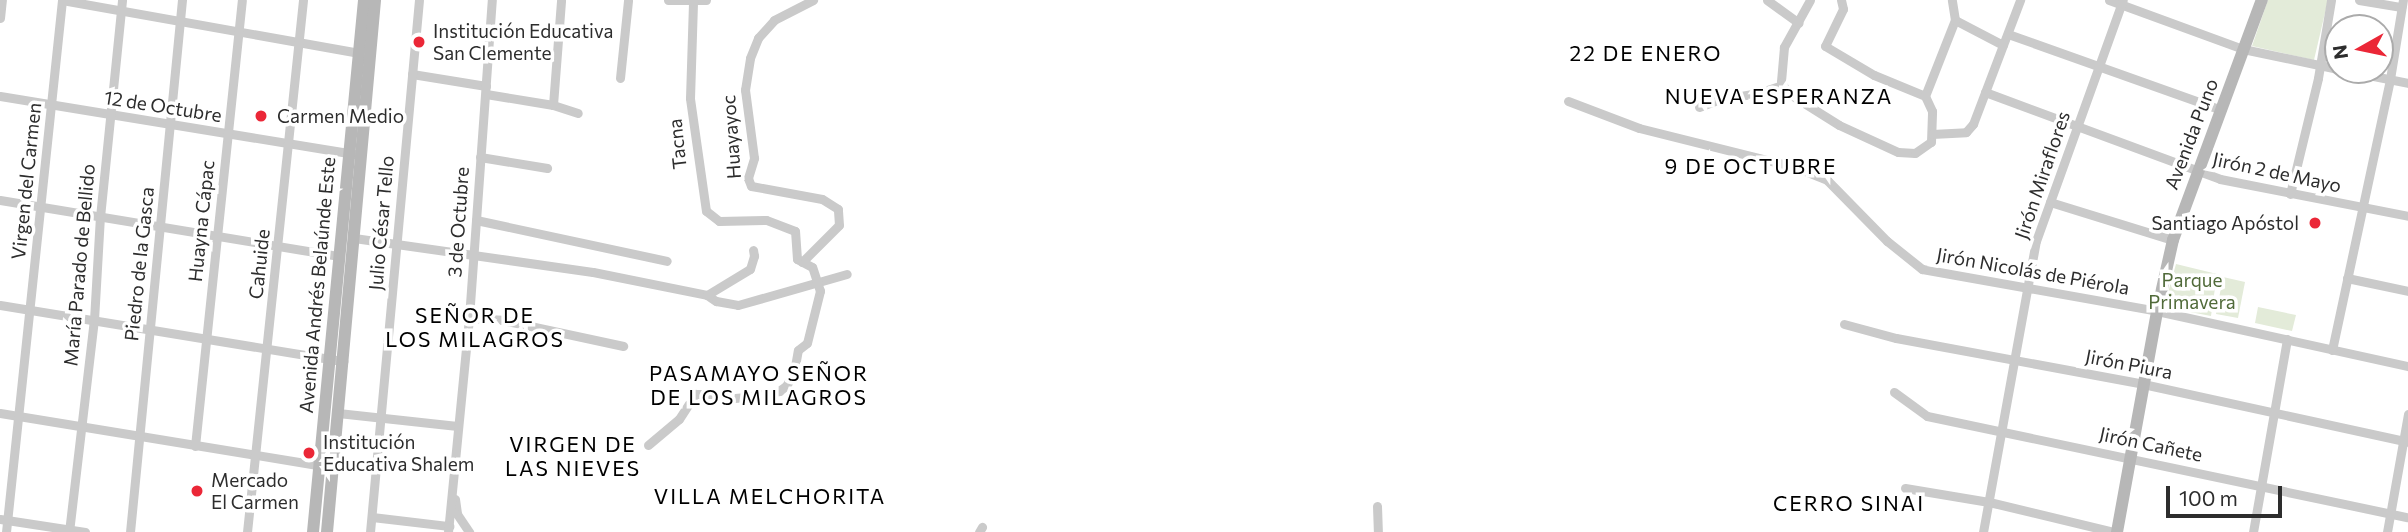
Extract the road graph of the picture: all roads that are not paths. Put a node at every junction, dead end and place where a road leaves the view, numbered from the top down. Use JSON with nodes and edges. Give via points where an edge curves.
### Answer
{"nodes":[{"id":1,"x":2,"y":0,"type":"edge"},
{"id":2,"x":62,"y":0,"type":"edge"},
{"id":3,"x":122,"y":0,"type":"edge"},
{"id":4,"x":183,"y":0,"type":"edge"},
{"id":5,"x":242,"y":0,"type":"edge"},
{"id":6,"x":303,"y":0,"type":"edge"},
{"id":7,"x":364,"y":0,"type":"edge"},
{"id":8,"x":375,"y":0,"type":"edge"},
{"id":9,"x":419,"y":0,"type":"edge"},
{"id":10,"x":492,"y":0,"type":"edge"},
{"id":11,"x":561,"y":0,"type":"edge"},
{"id":12,"x":628,"y":0,"type":"edge"},
{"id":13,"x":668,"y":0,"type":"edge"},
{"id":14,"x":706,"y":0,"type":"edge"},
{"id":15,"x":813,"y":0,"type":"edge"},
{"id":16,"x":1767,"y":0,"type":"edge"},
{"id":17,"x":1810,"y":0,"type":"edge"},
{"id":18,"x":1841,"y":0,"type":"edge"},
{"id":19,"x":1952,"y":0,"type":"edge"},
{"id":20,"x":2020,"y":0,"type":"edge"},
{"id":21,"x":2109,"y":0,"type":"edge"},
{"id":22,"x":2262,"y":0,"type":"edge"},
{"id":23,"x":2331,"y":0,"type":"edge"},
{"id":24,"x":2359,"y":0,"type":"edge"},
{"id":25,"x":693,"y":1,"type":"edge"},
{"id":26,"x":2122,"y":2,"type":"edge"},
{"id":27,"x":2402,"y":4,"type":"edge"},
{"id":28,"x":121,"y":11,"type":"junction"},
{"id":29,"x":0,"y":18,"type":"edge"},
{"id":30,"x":1955,"y":20,"type":"junction"},
{"id":31,"x":180,"y":23,"type":"junction"},
{"id":32,"x":1799,"y":23,"type":"junction"},
{"id":33,"x":238,"y":34,"type":"junction"},
{"id":34,"x":2008,"y":34,"type":"junction"},
{"id":35,"x":299,"y":43,"type":"junction"},
{"id":36,"x":2003,"y":45,"type":"junction"},
{"id":37,"x":2243,"y":49,"type":"junction"},
{"id":38,"x":359,"y":53,"type":"junction"},
{"id":39,"x":2394,"y":54,"type":"edge"},
{"id":40,"x":2100,"y":64,"type":"junction"},
{"id":41,"x":2320,"y":65,"type":"junction"},
{"id":42,"x":2324,"y":66,"type":"edge"},
{"id":43,"x":412,"y":74,"type":"junction"},
{"id":44,"x":620,"y":78,"type":"dead end"},
{"id":45,"x":2389,"y":84,"type":"edge"},
{"id":46,"x":1785,"y":89,"type":"junction"},
{"id":47,"x":486,"y":90,"type":"junction"},
{"id":48,"x":1985,"y":92,"type":"junction"},
{"id":49,"x":0,"y":96,"type":"edge"},
{"id":50,"x":1926,"y":96,"type":"junction"},
{"id":51,"x":1568,"y":101,"type":"dead end"},
{"id":52,"x":52,"y":105,"type":"junction"},
{"id":53,"x":553,"y":105,"type":"junction"},
{"id":54,"x":1699,"y":107,"type":"dead end"},
{"id":55,"x":2221,"y":110,"type":"junction"},
{"id":56,"x":578,"y":113,"type":"dead end"},
{"id":57,"x":110,"y":115,"type":"junction"},
{"id":58,"x":170,"y":125,"type":"junction"},
{"id":59,"x":2077,"y":127,"type":"junction"},
{"id":60,"x":228,"y":134,"type":"junction"},
{"id":61,"x":1932,"y":134,"type":"junction"},
{"id":62,"x":288,"y":144,"type":"junction"},
{"id":63,"x":355,"y":155,"type":"junction"},
{"id":64,"x":480,"y":157,"type":"junction"},
{"id":65,"x":547,"y":168,"type":"dead end"},
{"id":66,"x":2197,"y":172,"type":"junction"},
{"id":67,"x":2290,"y":194,"type":"junction"},
{"id":68,"x":0,"y":200,"type":"edge"},
{"id":69,"x":2050,"y":202,"type":"junction"},
{"id":70,"x":41,"y":207,"type":"junction"},
{"id":71,"x":2361,"y":207,"type":"junction"},
{"id":72,"x":2408,"y":216,"type":"edge"},
{"id":73,"x":100,"y":217,"type":"junction"},
{"id":74,"x":476,"y":219,"type":"junction"},
{"id":75,"x":160,"y":226,"type":"junction"},
{"id":76,"x":217,"y":236,"type":"junction"},
{"id":77,"x":354,"y":238,"type":"junction"},
{"id":78,"x":2173,"y":240,"type":"junction"},
{"id":79,"x":397,"y":245,"type":"junction"},
{"id":80,"x":278,"y":246,"type":"junction"},
{"id":81,"x":753,"y":250,"type":"dead end"},
{"id":82,"x":474,"y":255,"type":"junction"},
{"id":83,"x":339,"y":256,"type":"junction"},
{"id":84,"x":667,"y":261,"type":"dead end"},
{"id":85,"x":802,"y":262,"type":"junction"},
{"id":86,"x":847,"y":274,"type":"dead end"},
{"id":87,"x":2347,"y":278,"type":"junction"},
{"id":88,"x":818,"y":282,"type":"junction"},
{"id":89,"x":2026,"y":286,"type":"junction"},
{"id":90,"x":2408,"y":290,"type":"edge"},
{"id":91,"x":707,"y":295,"type":"junction"},
{"id":92,"x":0,"y":305,"type":"edge"},
{"id":93,"x":31,"y":310,"type":"junction"},
{"id":94,"x":2157,"y":312,"type":"junction"},
{"id":95,"x":469,"y":318,"type":"junction"},
{"id":96,"x":94,"y":320,"type":"junction"},
{"id":97,"x":1844,"y":324,"type":"dead end"},
{"id":98,"x":150,"y":330,"type":"junction"},
{"id":99,"x":206,"y":339,"type":"junction"},
{"id":100,"x":2287,"y":339,"type":"junction"},
{"id":101,"x":623,"y":346,"type":"dead end"},
{"id":102,"x":268,"y":349,"type":"junction"},
{"id":103,"x":2332,"y":350,"type":"junction"},
{"id":104,"x":329,"y":359,"type":"junction"},
{"id":105,"x":2013,"y":360,"type":"junction"},
{"id":106,"x":343,"y":361,"type":"junction"},
{"id":107,"x":2408,"y":366,"type":"edge"},
{"id":108,"x":2143,"y":384,"type":"junction"},
{"id":109,"x":1894,"y":392,"type":"dead end"},
{"id":110,"x":2274,"y":412,"type":"junction"},
{"id":111,"x":0,"y":413,"type":"edge"},
{"id":112,"x":338,"y":413,"type":"junction"},
{"id":113,"x":2408,"y":414,"type":"edge"},
{"id":114,"x":21,"y":416,"type":"junction"},
{"id":115,"x":380,"y":418,"type":"junction"},
{"id":116,"x":457,"y":426,"type":"junction"},
{"id":117,"x":79,"y":427,"type":"junction"},
{"id":118,"x":2001,"y":430,"type":"junction"},
{"id":119,"x":139,"y":436,"type":"junction"},
{"id":120,"x":2406,"y":442,"type":"edge"},
{"id":121,"x":649,"y":445,"type":"dead end"},
{"id":122,"x":195,"y":446,"type":"junction"},
{"id":123,"x":255,"y":455,"type":"junction"},
{"id":124,"x":2130,"y":458,"type":"junction"},
{"id":125,"x":319,"y":466,"type":"junction"},
{"id":126,"x":2261,"y":486,"type":"junction"},
{"id":127,"x":453,"y":488,"type":"junction"},
{"id":128,"x":1905,"y":488,"type":"dead end"},
{"id":129,"x":1989,"y":502,"type":"junction"},
{"id":130,"x":1377,"y":506,"type":"dead end"},
{"id":131,"x":2390,"y":514,"type":"junction"},
{"id":132,"x":372,"y":517,"type":"junction"},
{"id":133,"x":2408,"y":517,"type":"edge"},
{"id":134,"x":4,"y":520,"type":"edge"},
{"id":135,"x":449,"y":529,"type":"edge"},
{"id":136,"x":69,"y":531,"type":"edge"},
{"id":137,"x":6,"y":532,"type":"edge"},
{"id":138,"x":85,"y":532,"type":"edge"},
{"id":139,"x":130,"y":532,"type":"edge"},
{"id":140,"x":247,"y":532,"type":"edge"},
{"id":141,"x":313,"y":532,"type":"edge"},
{"id":142,"x":327,"y":532,"type":"edge"},
{"id":143,"x":370,"y":532,"type":"edge"},
{"id":144,"x":469,"y":532,"type":"edge"},
{"id":145,"x":1378,"y":532,"type":"edge"},
{"id":146,"x":1983,"y":532,"type":"edge"},
{"id":147,"x":2115,"y":532,"type":"edge"},
{"id":148,"x":2253,"y":532,"type":"edge"},
{"id":149,"x":2387,"y":532,"type":"edge"}],
"edges":[{"from":1,"to":29,"type":"street"},
{"from":2,"to":28,"type":"street"},
{"from":2,"to":52,"type":"street","name":"Virgen del Carmen"},
{"from":3,"to":28,"type":"street","name":"María Parado de Bellido"},
{"from":4,"to":31,"type":"street","name":"Piedro de la Gasca"},
{"from":5,"to":33,"type":"street","name":"Huayna Cápac"},
{"from":6,"to":35,"type":"street","name":"Cahuide"},
{"from":7,"to":38,"type":"street","name":"Avenida Andrés Belaúnde Este"},
{"from":8,"to":63,"type":"street","name":"Avenida Andrés Belaúnde Este"},
{"from":9,"to":43,"type":"street","name":"Julio César Tello"},
{"from":10,"to":47,"type":"street","name":"3 de Octubre"},
{"from":11,"to":53,"type":"street"},
{"from":12,"to":44,"type":"street"},
{"from":13,"to":25,"type":"street"},
{"from":14,"to":25,"type":"street"},
{"from":15,"to":85,"type":"street","name":"Huayayoc","via":[[774,20],[758,38],[745,90],[754,158],[748,178],[751,186],[822,199],[838,209],[839,225]]},
{"from":16,"to":32,"type":"street"},
{"from":17,"to":32,"type":"street"},
{"from":18,"to":50,"type":"street","via":[[1843,9],[1825,46],[1874,75]]},
{"from":19,"to":30,"type":"street"},
{"from":20,"to":34,"type":"street"},
{"from":21,"to":26,"type":"street"},
{"from":22,"to":37,"type":"street","name":"Avenida Puno"},
{"from":23,"to":41,"type":"street"},
{"from":24,"to":27,"type":"street"},
{"from":25,"to":85,"type":"street","name":"Tacna","via":[[690,98],[706,211],[719,221],[766,220],[792,229]]},
{"from":26,"to":37,"type":"street"},
{"from":26,"to":40,"type":"street","name":"Jirón Miraflores"},
{"from":27,"to":39,"type":"street"},
{"from":28,"to":31,"type":"street"},
{"from":28,"to":57,"type":"street","name":"María Parado de Bellido"},
{"from":30,"to":36,"type":"street"},
{"from":30,"to":50,"type":"street"},
{"from":31,"to":33,"type":"street"},
{"from":31,"to":58,"type":"street","name":"Piedro de la Gasca"},
{"from":32,"to":46,"type":"street","via":[[1784,47]]},
{"from":33,"to":35,"type":"street"},
{"from":33,"to":60,"type":"street","name":"Huayna Cápac"},
{"from":34,"to":36,"type":"street"},
{"from":34,"to":40,"type":"street"},
{"from":35,"to":38,"type":"street"},
{"from":35,"to":62,"type":"street","name":"Cahuide"},
{"from":36,"to":48,"type":"street"},
{"from":37,"to":41,"type":"street"},
{"from":37,"to":55,"type":"street","name":"Avenida Puno"},
{"from":38,"to":63,"type":"street","name":"Avenida Andrés Belaúnde Este"},
{"from":40,"to":55,"type":"street"},
{"from":40,"to":59,"type":"street","name":"Jirón Miraflores"},
{"from":41,"to":42,"type":"street"},
{"from":41,"to":67,"type":"street"},
{"from":43,"to":47,"type":"street"},
{"from":43,"to":79,"type":"street","name":"Julio César Tello"},
{"from":45,"to":71,"type":"street"},
{"from":46,"to":54,"type":"street"},
{"from":46,"to":61,"type":"street","via":[[1839,125],[1898,152],[1927,148]]},
{"from":47,"to":53,"type":"street"},
{"from":47,"to":64,"type":"street","name":"3 de Octubre"},
{"from":48,"to":59,"type":"street","name":"Jirón 2 de Mayo"},
{"from":48,"to":61,"type":"street","via":[[1966,132]]},
{"from":49,"to":52,"type":"street","name":"12 de Octubre"},
{"from":50,"to":61,"type":"street"},
{"from":51,"to":89,"type":"street","name":"Jirón Nicolás de Piérola","via":[[1639,128],[1809,172],[1836,186],[1912,264]]},
{"from":52,"to":57,"type":"street","name":"12 de Octubre"},
{"from":52,"to":70,"type":"street","name":"Virgen del Carmen"},
{"from":53,"to":56,"type":"street"},
{"from":55,"to":66,"type":"street","name":"Avenida Puno"},
{"from":57,"to":58,"type":"street","name":"12 de Octubre"},
{"from":57,"to":73,"type":"street","name":"María Parado de Bellido"},
{"from":58,"to":60,"type":"street","name":"12 de Octubre"},
{"from":58,"to":75,"type":"street","name":"Piedro de la Gasca"},
{"from":59,"to":66,"type":"street","name":"Jirón 2 de Mayo"},
{"from":59,"to":69,"type":"street","name":"Jirón Miraflores"},
{"from":60,"to":62,"type":"street","name":"12 de Octubre"},
{"from":60,"to":76,"type":"street","name":"Huayna Cápac"},
{"from":62,"to":63,"type":"street","name":"12 de Octubre"},
{"from":62,"to":80,"type":"street","name":"Cahuide"},
{"from":63,"to":77,"type":"street","name":"Avenida Andrés Belaúnde Este"},
{"from":63,"to":83,"type":"street","name":"Avenida Andrés Belaúnde Este"},
{"from":64,"to":65,"type":"street"},
{"from":64,"to":74,"type":"street","name":"3 de Octubre"},
{"from":66,"to":67,"type":"street","name":"Jirón 2 de Mayo"},
{"from":66,"to":78,"type":"street","name":"Avenida Puno"},
{"from":67,"to":71,"type":"street","name":"Jirón 2 de Mayo"},
{"from":68,"to":70,"type":"street"},
{"from":69,"to":78,"type":"street"},
{"from":69,"to":89,"type":"street","name":"Jirón Miraflores"},
{"from":70,"to":73,"type":"street"},
{"from":70,"to":93,"type":"street","name":"Virgen del Carmen"},
{"from":71,"to":72,"type":"street","name":"Jirón 2 de Mayo"},
{"from":71,"to":87,"type":"street"},
{"from":73,"to":75,"type":"street"},
{"from":73,"to":96,"type":"street","name":"María Parado de Bellido"},
{"from":74,"to":82,"type":"street","name":"3 de Octubre"},
{"from":74,"to":84,"type":"street"},
{"from":75,"to":76,"type":"street"},
{"from":75,"to":98,"type":"street","name":"Piedro de la Gasca"},
{"from":76,"to":80,"type":"street"},
{"from":76,"to":99,"type":"street","name":"Huayna Cápac"},
{"from":77,"to":79,"type":"street"},
{"from":77,"to":106,"type":"street","name":"Avenida Andrés Belaúnde Este"},
{"from":78,"to":94,"type":"street","name":"Avenida Puno"},
{"from":79,"to":82,"type":"street"},
{"from":79,"to":115,"type":"street","name":"Julio César Tello"},
{"from":80,"to":83,"type":"street"},
{"from":80,"to":102,"type":"street","name":"Cahuide"},
{"from":81,"to":91,"type":"street","via":[[750,269]]},
{"from":82,"to":91,"type":"street"},
{"from":82,"to":95,"type":"street","name":"3 de Octubre"},
{"from":83,"to":104,"type":"street","name":"Avenida Andrés Belaúnde Este"},
{"from":85,"to":88,"type":"street","name":"Tacna","via":[[812,267]]},
{"from":86,"to":88,"type":"street"},
{"from":87,"to":90,"type":"street"},
{"from":87,"to":103,"type":"street"},
{"from":88,"to":91,"type":"street","via":[[738,305]]},
{"from":88,"to":121,"type":"street","via":[[820,291],[807,343],[798,350],[786,386],[746,397],[695,394],[679,419]]},
{"from":89,"to":94,"type":"street","name":"Jirón Nicolás de Piérola"},
{"from":89,"to":105,"type":"street","name":"Jirón Miraflores"},
{"from":92,"to":93,"type":"street"},
{"from":93,"to":96,"type":"street"},
{"from":93,"to":114,"type":"street","name":"Virgen del Carmen"},
{"from":94,"to":100,"type":"street","name":"Jirón Nicolás de Piérola"},
{"from":94,"to":108,"type":"street","name":"Avenida Puno"},
{"from":95,"to":101,"type":"street","via":[[502,320]]},
{"from":95,"to":116,"type":"street","name":"3 de Octubre"},
{"from":96,"to":98,"type":"street"},
{"from":96,"to":117,"type":"street","name":"María Parado de Bellido"},
{"from":97,"to":105,"type":"street","name":"Jirón Piura"},
{"from":98,"to":99,"type":"street"},
{"from":98,"to":119,"type":"street","name":"Piedro de la Gasca"},
{"from":99,"to":102,"type":"street"},
{"from":99,"to":122,"type":"street","name":"Huayna Cápac"},
{"from":100,"to":103,"type":"street","name":"Jirón Nicolás de Piérola"},
{"from":100,"to":110,"type":"street"},
{"from":102,"to":104,"type":"street"},
{"from":102,"to":123,"type":"street","name":"Cahuide"},
{"from":103,"to":107,"type":"street","name":"Jirón Nicolás de Piérola"},
{"from":104,"to":106,"type":"street"},
{"from":104,"to":125,"type":"street","name":"Avenida Andrés Belaúnde Este"},
{"from":105,"to":108,"type":"street","name":"Jirón Piura"},
{"from":105,"to":118,"type":"street","name":"Jirón Miraflores"},
{"from":106,"to":112,"type":"street","name":"Avenida Andrés Belaúnde Este"},
{"from":108,"to":110,"type":"street","name":"Jirón Piura"},
{"from":108,"to":124,"type":"street","name":"Avenida Puno"},
{"from":109,"to":118,"type":"street","name":"Jirón Cañete","via":[[1927,416]]},
{"from":110,"to":120,"type":"street","name":"Jirón Piura"},
{"from":110,"to":126,"type":"street"},
{"from":111,"to":114,"type":"street"},
{"from":112,"to":115,"type":"street"},
{"from":112,"to":142,"type":"street","name":"Avenida Andrés Belaúnde Este"},
{"from":113,"to":120,"type":"street"},
{"from":114,"to":117,"type":"street"},
{"from":114,"to":134,"type":"street","name":"Virgen del Carmen"},
{"from":115,"to":116,"type":"street"},
{"from":115,"to":132,"type":"street","name":"Julio César Tello"},
{"from":116,"to":127,"type":"street","name":"3 de Octubre"},
{"from":117,"to":119,"type":"street"},
{"from":117,"to":136,"type":"street","name":"María Parado de Bellido"},
{"from":118,"to":124,"type":"street","name":"Jirón Cañete"},
{"from":118,"to":129,"type":"street","name":"Jirón Miraflores"},
{"from":119,"to":122,"type":"street"},
{"from":119,"to":139,"type":"street","name":"Piedro de la Gasca"},
{"from":120,"to":131,"type":"street"},
{"from":122,"to":123,"type":"street"},
{"from":123,"to":125,"type":"street"},
{"from":123,"to":140,"type":"street","name":"Cahuide"},
{"from":124,"to":126,"type":"street","name":"Jirón Cañete"},
{"from":124,"to":147,"type":"street","name":"Avenida Puno"},
{"from":125,"to":141,"type":"street","name":"Avenida Andrés Belaúnde Este"},
{"from":126,"to":131,"type":"street","name":"Jirón Cañete"},
{"from":126,"to":148,"type":"street"},
{"from":127,"to":135,"type":"street","name":"3 de Octubre"},
{"from":127,"to":144,"type":"street","via":[[457,514]]},
{"from":128,"to":129,"type":"street"},
{"from":129,"to":146,"type":"street","name":"Jirón Miraflores"},
{"from":129,"to":147,"type":"street"},
{"from":130,"to":145,"type":"street"},
{"from":131,"to":133,"type":"street","name":"Jirón Cañete"},
{"from":131,"to":149,"type":"street"},
{"from":132,"to":135,"type":"street"},
{"from":132,"to":143,"type":"street","name":"Julio César Tello"},
{"from":134,"to":136,"type":"street"},
{"from":134,"to":137,"type":"street","name":"Virgen del Carmen"},
{"from":136,"to":138,"type":"street"}]}
